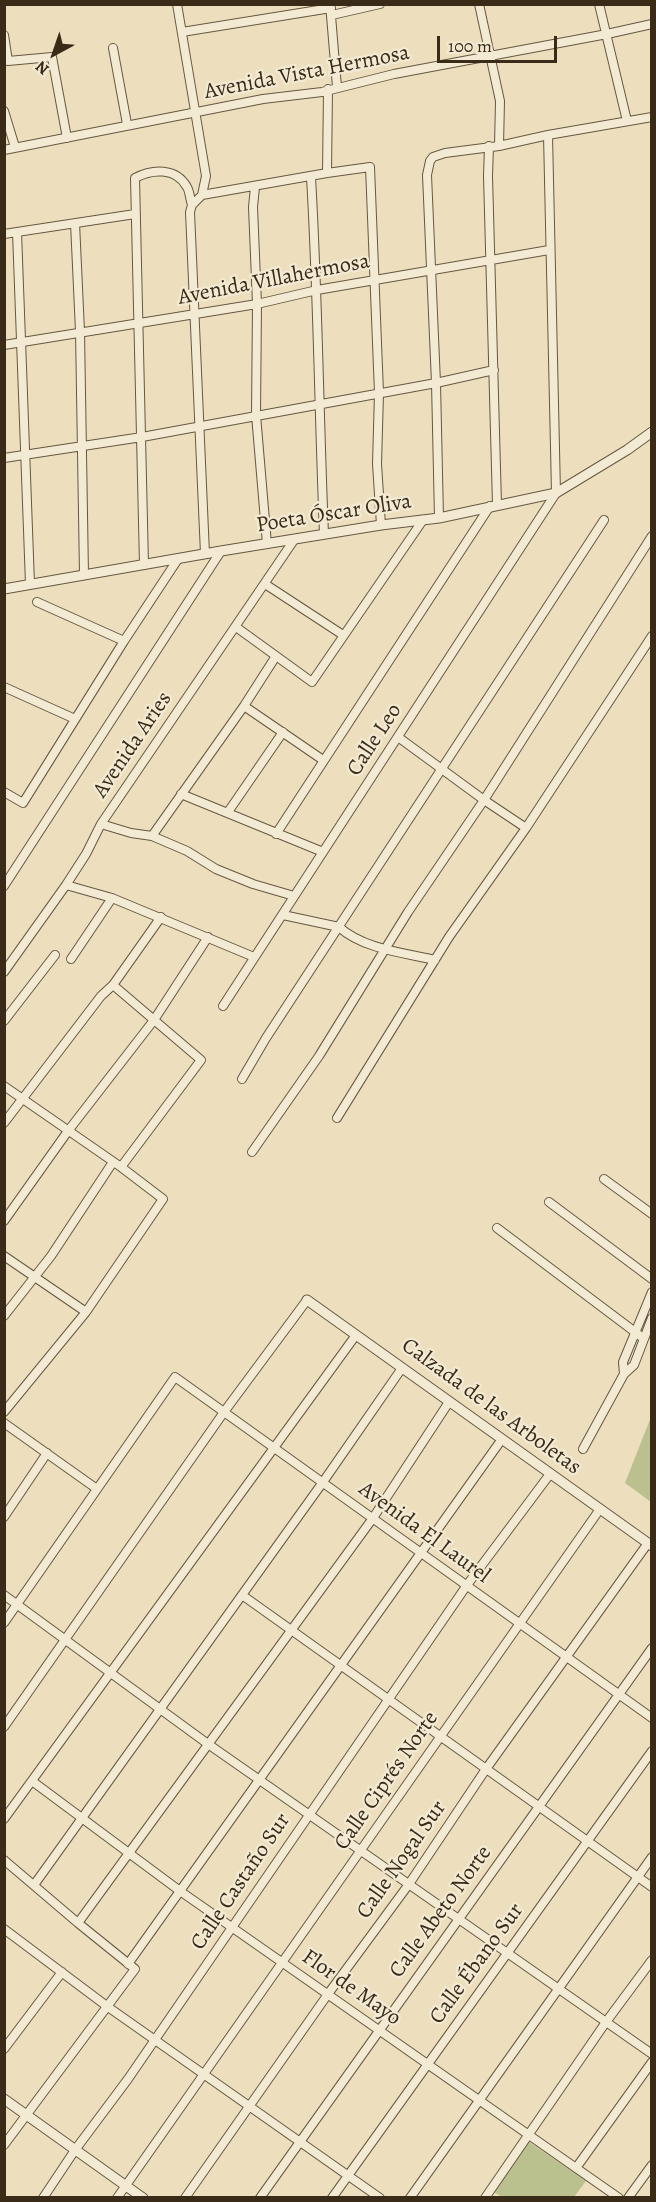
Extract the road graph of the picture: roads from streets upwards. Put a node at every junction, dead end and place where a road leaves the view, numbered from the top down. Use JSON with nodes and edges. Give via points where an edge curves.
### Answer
{"nodes":[{"id":1,"x":177,"y":4,"type":"edge"},
{"id":2,"x":380,"y":4,"type":"edge"},
{"id":3,"x":479,"y":4,"type":"edge"},
{"id":4,"x":599,"y":4,"type":"edge"},
{"id":5,"x":331,"y":9,"type":"edge"},
{"id":6,"x":651,"y":24,"type":"edge"},
{"id":7,"x":182,"y":32,"type":"junction"},
{"id":8,"x":608,"y":34,"type":"junction"},
{"id":9,"x":4,"y":35,"type":"edge"},
{"id":10,"x":113,"y":48,"type":"dead end"},
{"id":11,"x":491,"y":56,"type":"junction"},
{"id":12,"x":338,"y":87,"type":"junction"},
{"id":13,"x":328,"y":89,"type":"junction"},
{"id":14,"x":4,"y":111,"type":"edge"},
{"id":15,"x":195,"y":113,"type":"junction"},
{"id":16,"x":651,"y":117,"type":"edge"},
{"id":17,"x":627,"y":121,"type":"junction"},
{"id":18,"x":128,"y":124,"type":"junction"},
{"id":19,"x":548,"y":135,"type":"junction"},
{"id":20,"x":67,"y":138,"type":"junction"},
{"id":21,"x":489,"y":146,"type":"junction"},
{"id":22,"x":499,"y":146,"type":"junction"},
{"id":23,"x":15,"y":147,"type":"junction"},
{"id":24,"x":4,"y":150,"type":"edge"},
{"id":25,"x":327,"y":173,"type":"junction"},
{"id":26,"x":311,"y":177,"type":"junction"},
{"id":27,"x":255,"y":187,"type":"junction"},
{"id":28,"x":202,"y":195,"type":"junction"},
{"id":29,"x":191,"y":209,"type":"junction"},
{"id":30,"x":135,"y":214,"type":"junction"},
{"id":31,"x":75,"y":223,"type":"junction"},
{"id":32,"x":17,"y":232,"type":"junction"},
{"id":33,"x":4,"y":234,"type":"edge"},
{"id":34,"x":549,"y":250,"type":"junction"},
{"id":35,"x":490,"y":259,"type":"junction"},
{"id":36,"x":431,"y":270,"type":"junction"},
{"id":37,"x":375,"y":279,"type":"junction"},
{"id":38,"x":317,"y":290,"type":"junction"},
{"id":39,"x":257,"y":304,"type":"junction"},
{"id":40,"x":194,"y":314,"type":"junction"},
{"id":41,"x":138,"y":324,"type":"junction"},
{"id":42,"x":80,"y":331,"type":"junction"},
{"id":43,"x":21,"y":341,"type":"junction"},
{"id":44,"x":4,"y":345,"type":"edge"},
{"id":45,"x":494,"y":370,"type":"junction"},
{"id":46,"x":436,"y":383,"type":"junction"},
{"id":47,"x":379,"y":393,"type":"junction"},
{"id":48,"x":318,"y":404,"type":"junction"},
{"id":49,"x":256,"y":415,"type":"junction"},
{"id":50,"x":200,"y":425,"type":"junction"},
{"id":51,"x":651,"y":432,"type":"edge"},
{"id":52,"x":142,"y":437,"type":"junction"},
{"id":53,"x":82,"y":445,"type":"junction"},
{"id":54,"x":25,"y":456,"type":"junction"},
{"id":55,"x":4,"y":458,"type":"edge"},
{"id":56,"x":556,"y":493,"type":"junction"},
{"id":57,"x":494,"y":505,"type":"junction"},
{"id":58,"x":439,"y":518,"type":"junction"},
{"id":59,"x":423,"y":520,"type":"junction"},
{"id":60,"x":604,"y":520,"type":"dead end"},
{"id":61,"x":381,"y":525,"type":"junction"},
{"id":62,"x":324,"y":534,"type":"junction"},
{"id":63,"x":651,"y":536,"type":"edge"},
{"id":64,"x":294,"y":540,"type":"junction"},
{"id":65,"x":267,"y":544,"type":"junction"},
{"id":66,"x":221,"y":551,"type":"junction"},
{"id":67,"x":205,"y":554,"type":"junction"},
{"id":68,"x":178,"y":559,"type":"junction"},
{"id":69,"x":144,"y":565,"type":"junction"},
{"id":70,"x":84,"y":575,"type":"junction"},
{"id":71,"x":30,"y":584,"type":"junction"},
{"id":72,"x":265,"y":584,"type":"junction"},
{"id":73,"x":4,"y":589,"type":"edge"},
{"id":74,"x":37,"y":602,"type":"dead end"},
{"id":75,"x":236,"y":627,"type":"junction"},
{"id":76,"x":343,"y":635,"type":"junction"},
{"id":77,"x":651,"y":636,"type":"edge"},
{"id":78,"x":124,"y":641,"type":"junction"},
{"id":79,"x":276,"y":656,"type":"junction"},
{"id":80,"x":4,"y":687,"type":"edge"},
{"id":81,"x":244,"y":706,"type":"junction"},
{"id":82,"x":75,"y":719,"type":"junction"},
{"id":83,"x":283,"y":732,"type":"junction"},
{"id":84,"x":398,"y":737,"type":"junction"},
{"id":85,"x":323,"y":760,"type":"junction"},
{"id":86,"x":441,"y":769,"type":"junction"},
{"id":87,"x":4,"y":792,"type":"edge"},
{"id":88,"x":182,"y":794,"type":"junction"},
{"id":89,"x":484,"y":800,"type":"junction"},
{"id":90,"x":228,"y":812,"type":"junction"},
{"id":91,"x":101,"y":824,"type":"junction"},
{"id":92,"x":526,"y":828,"type":"junction"},
{"id":93,"x":276,"y":834,"type":"junction"},
{"id":94,"x":152,"y":836,"type":"junction"},
{"id":95,"x":323,"y":852,"type":"junction"},
{"id":96,"x":66,"y":885,"type":"junction"},
{"id":97,"x":4,"y":886,"type":"edge"},
{"id":98,"x":294,"y":896,"type":"junction"},
{"id":99,"x":112,"y":898,"type":"junction"},
{"id":100,"x":283,"y":915,"type":"junction"},
{"id":101,"x":161,"y":917,"type":"junction"},
{"id":102,"x":339,"y":927,"type":"junction"},
{"id":103,"x":208,"y":937,"type":"junction"},
{"id":104,"x":386,"y":948,"type":"junction"},
{"id":105,"x":55,"y":955,"type":"dead end"},
{"id":106,"x":254,"y":957,"type":"junction"},
{"id":107,"x":71,"y":959,"type":"dead end"},
{"id":108,"x":435,"y":960,"type":"junction"},
{"id":109,"x":4,"y":972,"type":"edge"},
{"id":110,"x":113,"y":985,"type":"junction"},
{"id":111,"x":223,"y":1006,"type":"dead end"},
{"id":112,"x":154,"y":1020,"type":"junction"},
{"id":113,"x":4,"y":1021,"type":"edge"},
{"id":114,"x":242,"y":1079,"type":"dead end"},
{"id":115,"x":4,"y":1086,"type":"edge"},
{"id":116,"x":23,"y":1099,"type":"junction"},
{"id":117,"x":337,"y":1118,"type":"dead end"},
{"id":118,"x":4,"y":1123,"type":"edge"},
{"id":119,"x":68,"y":1131,"type":"junction"},
{"id":120,"x":252,"y":1152,"type":"dead end"},
{"id":121,"x":113,"y":1162,"type":"junction"},
{"id":122,"x":121,"y":1167,"type":"junction"},
{"id":123,"x":604,"y":1179,"type":"dead end"},
{"id":124,"x":549,"y":1202,"type":"dead end"},
{"id":125,"x":651,"y":1214,"type":"edge"},
{"id":126,"x":4,"y":1221,"type":"edge"},
{"id":127,"x":497,"y":1228,"type":"dead end"},
{"id":128,"x":4,"y":1256,"type":"edge"},
{"id":129,"x":34,"y":1276,"type":"junction"},
{"id":130,"x":651,"y":1279,"type":"edge"},
{"id":131,"x":651,"y":1292,"type":"edge"},
{"id":132,"x":307,"y":1300,"type":"joint"},
{"id":133,"x":86,"y":1312,"type":"junction"},
{"id":134,"x":4,"y":1316,"type":"edge"},
{"id":135,"x":651,"y":1318,"type":"edge"},
{"id":136,"x":635,"y":1332,"type":"junction"},
{"id":137,"x":356,"y":1335,"type":"junction"},
{"id":138,"x":644,"y":1338,"type":"junction"},
{"id":139,"x":402,"y":1368,"type":"junction"},
{"id":140,"x":624,"y":1374,"type":"junction"},
{"id":141,"x":449,"y":1402,"type":"junction"},
{"id":142,"x":4,"y":1412,"type":"edge"},
{"id":143,"x":224,"y":1412,"type":"junction"},
{"id":144,"x":4,"y":1423,"type":"edge"},
{"id":145,"x":502,"y":1439,"type":"junction"},
{"id":146,"x":273,"y":1446,"type":"junction"},
{"id":147,"x":583,"y":1449,"type":"dead end"},
{"id":148,"x":47,"y":1453,"type":"junction"},
{"id":149,"x":550,"y":1474,"type":"junction"},
{"id":150,"x":323,"y":1482,"type":"junction"},
{"id":151,"x":97,"y":1489,"type":"junction"},
{"id":152,"x":600,"y":1509,"type":"junction"},
{"id":153,"x":4,"y":1517,"type":"edge"},
{"id":154,"x":373,"y":1518,"type":"junction"},
{"id":155,"x":650,"y":1545,"type":"edge"},
{"id":156,"x":422,"y":1553,"type":"junction"},
{"id":157,"x":467,"y":1585,"type":"junction"},
{"id":158,"x":4,"y":1595,"type":"edge"},
{"id":159,"x":242,"y":1595,"type":"junction"},
{"id":160,"x":17,"y":1605,"type":"junction"},
{"id":161,"x":4,"y":1623,"type":"edge"},
{"id":162,"x":520,"y":1623,"type":"junction"},
{"id":163,"x":291,"y":1630,"type":"junction"},
{"id":164,"x":66,"y":1640,"type":"junction"},
{"id":165,"x":651,"y":1648,"type":"edge"},
{"id":166,"x":567,"y":1657,"type":"junction"},
{"id":167,"x":341,"y":1666,"type":"junction"},
{"id":168,"x":110,"y":1672,"type":"junction"},
{"id":169,"x":619,"y":1694,"type":"junction"},
{"id":170,"x":388,"y":1699,"type":"junction"},
{"id":171,"x":160,"y":1709,"type":"junction"},
{"id":172,"x":651,"y":1718,"type":"edge"},
{"id":173,"x":4,"y":1726,"type":"edge"},
{"id":174,"x":440,"y":1736,"type":"junction"},
{"id":175,"x":208,"y":1744,"type":"junction"},
{"id":176,"x":651,"y":1751,"type":"edge"},
{"id":177,"x":486,"y":1769,"type":"junction"},
{"id":178,"x":260,"y":1780,"type":"junction"},
{"id":179,"x":32,"y":1781,"type":"junction"},
{"id":180,"x":538,"y":1806,"type":"junction"},
{"id":181,"x":309,"y":1815,"type":"junction"},
{"id":182,"x":82,"y":1818,"type":"junction"},
{"id":183,"x":4,"y":1819,"type":"edge"},
{"id":184,"x":587,"y":1841,"type":"junction"},
{"id":185,"x":360,"y":1850,"type":"junction"},
{"id":186,"x":129,"y":1853,"type":"junction"},
{"id":187,"x":651,"y":1857,"type":"edge"},
{"id":188,"x":4,"y":1860,"type":"edge"},
{"id":189,"x":638,"y":1877,"type":"junction"},
{"id":190,"x":409,"y":1884,"type":"junction"},
{"id":191,"x":34,"y":1885,"type":"junction"},
{"id":192,"x":651,"y":1887,"type":"edge"},
{"id":193,"x":180,"y":1891,"type":"junction"},
{"id":194,"x":458,"y":1919,"type":"junction"},
{"id":195,"x":78,"y":1923,"type":"junction"},
{"id":196,"x":232,"y":1927,"type":"junction"},
{"id":197,"x":7,"y":1931,"type":"edge"},
{"id":198,"x":4,"y":1943,"type":"edge"},
{"id":199,"x":507,"y":1953,"type":"junction"},
{"id":200,"x":651,"y":1960,"type":"edge"},
{"id":201,"x":281,"y":1962,"type":"junction"},
{"id":202,"x":132,"y":1966,"type":"junction"},
{"id":203,"x":62,"y":1972,"type":"junction"},
{"id":204,"x":558,"y":1989,"type":"junction"},
{"id":205,"x":328,"y":1994,"type":"junction"},
{"id":206,"x":108,"y":2007,"type":"junction"},
{"id":207,"x":606,"y":2022,"type":"junction"},
{"id":208,"x":379,"y":2030,"type":"junction"},
{"id":209,"x":155,"y":2040,"type":"junction"},
{"id":210,"x":4,"y":2049,"type":"edge"},
{"id":211,"x":651,"y":2054,"type":"edge"},
{"id":212,"x":651,"y":2062,"type":"edge"},
{"id":213,"x":427,"y":2063,"type":"junction"},
{"id":214,"x":203,"y":2073,"type":"junction"},
{"id":215,"x":4,"y":2099,"type":"edge"},
{"id":216,"x":480,"y":2100,"type":"junction"},
{"id":217,"x":249,"y":2106,"type":"junction"},
{"id":218,"x":26,"y":2115,"type":"junction"},
{"id":219,"x":529,"y":2135,"type":"junction"},
{"id":220,"x":299,"y":2141,"type":"junction"},
{"id":221,"x":4,"y":2145,"type":"edge"},
{"id":222,"x":75,"y":2150,"type":"junction"},
{"id":223,"x":651,"y":2165,"type":"edge"},
{"id":224,"x":576,"y":2168,"type":"junction"},
{"id":225,"x":347,"y":2175,"type":"junction"},
{"id":226,"x":126,"y":2186,"type":"junction"},
{"id":227,"x":43,"y":2198,"type":"edge"},
{"id":228,"x":117,"y":2198,"type":"edge"},
{"id":229,"x":143,"y":2198,"type":"edge"},
{"id":230,"x":185,"y":2198,"type":"edge"},
{"id":231,"x":260,"y":2198,"type":"edge"},
{"id":232,"x":332,"y":2198,"type":"edge"},
{"id":233,"x":380,"y":2198,"type":"edge"},
{"id":234,"x":410,"y":2198,"type":"edge"},
{"id":235,"x":485,"y":2198,"type":"edge"},
{"id":236,"x":620,"y":2198,"type":"edge"},
{"id":237,"x":628,"y":2198,"type":"edge"}],
"edges":[{"from":1,"to":7,"type":"street"},
{"from":2,"to":5,"type":"street"},
{"from":3,"to":11,"type":"street"},
{"from":4,"to":8,"type":"street"},
{"from":5,"to":7,"type":"street"},
{"from":5,"to":12,"type":"street"},
{"from":6,"to":8,"type":"street","name":"Avenida Vista Hermosa"},
{"from":7,"to":15,"type":"street"},
{"from":8,"to":11,"type":"street","name":"Avenida Vista Hermosa"},
{"from":8,"to":17,"type":"street"},
{"from":9,"to":20,"type":"street","via":[[8,61],[52,57]]},
{"from":10,"to":18,"type":"street"},
{"from":11,"to":12,"type":"street","name":"Avenida Vista Hermosa"},
{"from":11,"to":22,"type":"street","via":[[500,101]]},
{"from":12,"to":13,"type":"street","name":"Avenida Vista Hermosa"},
{"from":13,"to":15,"type":"street","name":"Avenida Vista Hermosa"},
{"from":13,"to":25,"type":"street"},
{"from":14,"to":23,"type":"street"},
{"from":15,"to":18,"type":"street","name":"Avenida Vista Hermosa"},
{"from":15,"to":28,"type":"street","via":[[206,176]]},
{"from":16,"to":17,"type":"street"},
{"from":17,"to":19,"type":"street"},
{"from":18,"to":20,"type":"street","name":"Avenida Vista Hermosa"},
{"from":19,"to":22,"type":"street"},
{"from":19,"to":34,"type":"street"},
{"from":20,"to":23,"type":"street","name":"Avenida Vista Hermosa"},
{"from":21,"to":22,"type":"street"},
{"from":21,"to":35,"type":"street"},
{"from":21,"to":36,"type":"street","via":[[456,150],[430,161],[427,176]]},
{"from":23,"to":24,"type":"street","name":"Avenida Vista Hermosa"},
{"from":25,"to":26,"type":"street"},
{"from":25,"to":37,"type":"street","via":[[370,167]]},
{"from":26,"to":27,"type":"street"},
{"from":26,"to":38,"type":"street"},
{"from":27,"to":28,"type":"street"},
{"from":27,"to":39,"type":"street"},
{"from":28,"to":29,"type":"street"},
{"from":29,"to":30,"type":"street","via":[[187,186],[164,170],[135,178]]},
{"from":29,"to":40,"type":"street"},
{"from":30,"to":31,"type":"street"},
{"from":30,"to":41,"type":"street"},
{"from":31,"to":32,"type":"street"},
{"from":31,"to":42,"type":"street"},
{"from":32,"to":33,"type":"street"},
{"from":32,"to":43,"type":"street"},
{"from":34,"to":35,"type":"street","name":"Avenida Villahermosa"},
{"from":34,"to":56,"type":"street"},
{"from":35,"to":36,"type":"street","name":"Avenida Villahermosa"},
{"from":35,"to":45,"type":"street"},
{"from":36,"to":37,"type":"street","name":"Avenida Villahermosa"},
{"from":36,"to":46,"type":"street"},
{"from":37,"to":38,"type":"street","name":"Avenida Villahermosa"},
{"from":37,"to":47,"type":"street"},
{"from":38,"to":39,"type":"street","name":"Avenida Villahermosa"},
{"from":38,"to":48,"type":"street"},
{"from":39,"to":40,"type":"street","name":"Avenida Villahermosa"},
{"from":39,"to":49,"type":"street"},
{"from":40,"to":41,"type":"street","name":"Avenida Villahermosa"},
{"from":40,"to":50,"type":"street"},
{"from":41,"to":42,"type":"street","name":"Avenida Villahermosa"},
{"from":41,"to":52,"type":"street"},
{"from":42,"to":43,"type":"street","name":"Avenida Villahermosa"},
{"from":42,"to":53,"type":"street"},
{"from":43,"to":44,"type":"street","name":"Avenida Villahermosa"},
{"from":43,"to":54,"type":"street"},
{"from":45,"to":46,"type":"street"},
{"from":45,"to":57,"type":"street"},
{"from":46,"to":47,"type":"street"},
{"from":46,"to":58,"type":"street"},
{"from":47,"to":48,"type":"street"},
{"from":47,"to":61,"type":"street","via":[[377,465]]},
{"from":48,"to":49,"type":"street"},
{"from":48,"to":62,"type":"street"},
{"from":49,"to":50,"type":"street"},
{"from":49,"to":65,"type":"street"},
{"from":50,"to":52,"type":"street"},
{"from":50,"to":67,"type":"street"},
{"from":51,"to":56,"type":"street","name":"Poeta Óscar Oliva"},
{"from":52,"to":53,"type":"street"},
{"from":52,"to":69,"type":"street"},
{"from":53,"to":54,"type":"street"},
{"from":53,"to":70,"type":"street"},
{"from":54,"to":55,"type":"street"},
{"from":54,"to":71,"type":"street"},
{"from":56,"to":57,"type":"street","name":"Poeta Óscar Oliva"},
{"from":56,"to":84,"type":"street","name":"Calle Leo"},
{"from":57,"to":58,"type":"street","name":"Poeta Óscar Oliva"},
{"from":57,"to":85,"type":"street"},
{"from":58,"to":59,"type":"street","name":"Poeta Óscar Oliva"},
{"from":59,"to":61,"type":"street","name":"Poeta Óscar Oliva"},
{"from":59,"to":76,"type":"street"},
{"from":60,"to":86,"type":"street"},
{"from":61,"to":62,"type":"street","name":"Poeta Óscar Oliva"},
{"from":62,"to":64,"type":"street","name":"Poeta Óscar Oliva"},
{"from":63,"to":89,"type":"street"},
{"from":64,"to":65,"type":"street","name":"Poeta Óscar Oliva"},
{"from":64,"to":72,"type":"street","name":"Avenida Aries"},
{"from":65,"to":66,"type":"street","name":"Poeta Óscar Oliva"},
{"from":66,"to":67,"type":"street","name":"Poeta Óscar Oliva"},
{"from":66,"to":97,"type":"street"},
{"from":67,"to":68,"type":"street","name":"Poeta Óscar Oliva"},
{"from":68,"to":69,"type":"street","name":"Poeta Óscar Oliva"},
{"from":68,"to":78,"type":"street"},
{"from":69,"to":70,"type":"street","name":"Poeta Óscar Oliva"},
{"from":70,"to":71,"type":"street","name":"Poeta Óscar Oliva"},
{"from":71,"to":73,"type":"street","name":"Poeta Óscar Oliva"},
{"from":72,"to":75,"type":"street","name":"Avenida Aries"},
{"from":72,"to":76,"type":"street"},
{"from":74,"to":78,"type":"street"},
{"from":75,"to":79,"type":"street"},
{"from":75,"to":91,"type":"street","name":"Avenida Aries"},
{"from":76,"to":79,"type":"street","via":[[312,682]]},
{"from":77,"to":92,"type":"street"},
{"from":78,"to":82,"type":"street"},
{"from":79,"to":81,"type":"street"},
{"from":80,"to":82,"type":"street"},
{"from":81,"to":83,"type":"street"},
{"from":81,"to":88,"type":"street"},
{"from":82,"to":87,"type":"street","via":[[23,803]]},
{"from":83,"to":85,"type":"street"},
{"from":83,"to":90,"type":"street"},
{"from":84,"to":86,"type":"street"},
{"from":84,"to":95,"type":"street","name":"Calle Leo"},
{"from":85,"to":93,"type":"street"},
{"from":86,"to":89,"type":"street"},
{"from":86,"to":102,"type":"street"},
{"from":88,"to":90,"type":"street"},
{"from":88,"to":94,"type":"street"},
{"from":89,"to":92,"type":"street"},
{"from":89,"to":104,"type":"street"},
{"from":90,"to":93,"type":"street"},
{"from":91,"to":94,"type":"street"},
{"from":91,"to":96,"type":"street","name":"Avenida Aries"},
{"from":92,"to":108,"type":"street"},
{"from":93,"to":95,"type":"street"},
{"from":94,"to":98,"type":"street","via":[[216,869]]},
{"from":95,"to":98,"type":"street","name":"Calle Leo"},
{"from":96,"to":99,"type":"street"},
{"from":96,"to":109,"type":"street","name":"Avenida Aries"},
{"from":98,"to":100,"type":"street","name":"Calle Leo"},
{"from":99,"to":101,"type":"street"},
{"from":99,"to":107,"type":"street"},
{"from":100,"to":102,"type":"street"},
{"from":100,"to":106,"type":"street","name":"Calle Leo"},
{"from":101,"to":103,"type":"street"},
{"from":101,"to":110,"type":"street"},
{"from":102,"to":104,"type":"street","via":[[357,940]]},
{"from":102,"to":114,"type":"street"},
{"from":103,"to":106,"type":"street"},
{"from":103,"to":112,"type":"street"},
{"from":104,"to":108,"type":"street"},
{"from":104,"to":120,"type":"street","via":[[319,1056]]},
{"from":105,"to":113,"type":"street"},
{"from":106,"to":111,"type":"street","name":"Calle Leo"},
{"from":108,"to":117,"type":"street"},
{"from":110,"to":112,"type":"street"},
{"from":110,"to":116,"type":"street"},
{"from":112,"to":119,"type":"street"},
{"from":112,"to":122,"type":"street","via":[[201,1060]]},
{"from":115,"to":116,"type":"street"},
{"from":116,"to":118,"type":"street"},
{"from":116,"to":119,"type":"street"},
{"from":119,"to":121,"type":"street"},
{"from":119,"to":126,"type":"street"},
{"from":121,"to":122,"type":"street"},
{"from":121,"to":129,"type":"street"},
{"from":122,"to":133,"type":"street","via":[[163,1199]]},
{"from":123,"to":125,"type":"street"},
{"from":124,"to":130,"type":"street"},
{"from":127,"to":136,"type":"street"},
{"from":128,"to":129,"type":"street"},
{"from":129,"to":133,"type":"street"},
{"from":129,"to":134,"type":"street"},
{"from":131,"to":136,"type":"street"},
{"from":132,"to":137,"type":"street","name":"Calzada de las Arboletas"},
{"from":132,"to":143,"type":"street"},
{"from":133,"to":142,"type":"street"},
{"from":135,"to":138,"type":"street"},
{"from":136,"to":138,"type":"street"},
{"from":136,"to":140,"type":"street","via":[[623,1362]]},
{"from":137,"to":139,"type":"street","name":"Calzada de las Arboletas"},
{"from":137,"to":146,"type":"street"},
{"from":138,"to":140,"type":"street","via":[[634,1365]]},
{"from":139,"to":141,"type":"street","name":"Calzada de las Arboletas"},
{"from":139,"to":150,"type":"street"},
{"from":140,"to":147,"type":"street"},
{"from":141,"to":145,"type":"street","name":"Calzada de las Arboletas"},
{"from":141,"to":154,"type":"street"},
{"from":143,"to":146,"type":"street","name":"Avenida El Laurel"},
{"from":143,"to":151,"type":"street","name":"Avenida El Laurel","via":[[176,1377]]},
{"from":143,"to":164,"type":"street"},
{"from":144,"to":148,"type":"street"},
{"from":145,"to":149,"type":"street","name":"Calzada de las Arboletas"},
{"from":145,"to":156,"type":"street"},
{"from":146,"to":150,"type":"street","name":"Avenida El Laurel"},
{"from":146,"to":168,"type":"street"},
{"from":148,"to":151,"type":"street"},
{"from":148,"to":153,"type":"street"},
{"from":149,"to":152,"type":"street","name":"Calzada de las Arboletas"},
{"from":149,"to":157,"type":"street","name":"Calle Castaño Sur"},
{"from":150,"to":154,"type":"street","name":"Avenida El Laurel"},
{"from":150,"to":159,"type":"street"},
{"from":151,"to":160,"type":"street"},
{"from":152,"to":155,"type":"street","name":"Calzada de las Arboletas"},
{"from":152,"to":162,"type":"street","name":"Calle Ciprés Norte"},
{"from":154,"to":156,"type":"street","name":"Avenida El Laurel"},
{"from":154,"to":163,"type":"street"},
{"from":155,"to":166,"type":"street","name":"Calle Nogal Sur"},
{"from":156,"to":157,"type":"street","name":"Avenida El Laurel"},
{"from":156,"to":167,"type":"street"},
{"from":157,"to":162,"type":"street","name":"Avenida El Laurel"},
{"from":157,"to":170,"type":"street","name":"Calle Castaño Sur"},
{"from":158,"to":160,"type":"street"},
{"from":159,"to":163,"type":"street"},
{"from":159,"to":171,"type":"street"},
{"from":160,"to":161,"type":"street"},
{"from":160,"to":164,"type":"street"},
{"from":162,"to":166,"type":"street","name":"Avenida El Laurel"},
{"from":162,"to":174,"type":"street","name":"Calle Ciprés Norte"},
{"from":163,"to":167,"type":"street"},
{"from":163,"to":175,"type":"street"},
{"from":164,"to":168,"type":"street"},
{"from":164,"to":173,"type":"street"},
{"from":165,"to":169,"type":"street","name":"Calle Abeto Norte"},
{"from":166,"to":169,"type":"street","name":"Avenida El Laurel"},
{"from":166,"to":177,"type":"street","name":"Calle Nogal Sur"},
{"from":167,"to":170,"type":"street"},
{"from":167,"to":178,"type":"street"},
{"from":168,"to":171,"type":"street"},
{"from":168,"to":179,"type":"street"},
{"from":169,"to":172,"type":"street","name":"Avenida El Laurel"},
{"from":169,"to":180,"type":"street","name":"Calle Abeto Norte"},
{"from":170,"to":174,"type":"street"},
{"from":170,"to":181,"type":"street","name":"Calle Castaño Sur"},
{"from":171,"to":175,"type":"street"},
{"from":171,"to":182,"type":"street"},
{"from":174,"to":177,"type":"street"},
{"from":174,"to":185,"type":"street","name":"Calle Ciprés Norte"},
{"from":175,"to":178,"type":"street"},
{"from":175,"to":186,"type":"street"},
{"from":176,"to":184,"type":"street","name":"Calle Ébano Sur"},
{"from":177,"to":180,"type":"street"},
{"from":177,"to":190,"type":"street","name":"Calle Nogal Sur"},
{"from":178,"to":181,"type":"street"},
{"from":178,"to":193,"type":"street"},
{"from":179,"to":182,"type":"street","name":"Flor de Mayo"},
{"from":179,"to":183,"type":"street"},
{"from":180,"to":184,"type":"street"},
{"from":180,"to":194,"type":"street","name":"Calle Abeto Norte"},
{"from":181,"to":185,"type":"street"},
{"from":181,"to":196,"type":"street","name":"Calle Castaño Sur"},
{"from":182,"to":186,"type":"street","name":"Flor de Mayo"},
{"from":182,"to":191,"type":"street"},
{"from":184,"to":189,"type":"street"},
{"from":184,"to":199,"type":"street","name":"Calle Ébano Sur"},
{"from":185,"to":190,"type":"street"},
{"from":185,"to":201,"type":"street","name":"Calle Ciprés Norte"},
{"from":186,"to":193,"type":"street","name":"Flor de Mayo"},
{"from":186,"to":195,"type":"street"},
{"from":187,"to":189,"type":"street"},
{"from":188,"to":191,"type":"street"},
{"from":189,"to":192,"type":"street"},
{"from":189,"to":204,"type":"street"},
{"from":190,"to":194,"type":"street"},
{"from":190,"to":205,"type":"street","name":"Calle Nogal Sur"},
{"from":191,"to":195,"type":"street"},
{"from":193,"to":196,"type":"street","name":"Flor de Mayo"},
{"from":193,"to":202,"type":"street"},
{"from":194,"to":199,"type":"street"},
{"from":194,"to":208,"type":"street","name":"Calle Abeto Norte"},
{"from":195,"to":202,"type":"street"},
{"from":196,"to":201,"type":"street","name":"Flor de Mayo"},
{"from":196,"to":209,"type":"street","name":"Calle Castaño Sur"},
{"from":197,"to":198,"type":"street"},
{"from":197,"to":203,"type":"street"},
{"from":199,"to":204,"type":"street"},
{"from":199,"to":213,"type":"street","name":"Calle Ébano Sur"},
{"from":200,"to":207,"type":"street"},
{"from":201,"to":205,"type":"street","name":"Flor de Mayo"},
{"from":201,"to":214,"type":"street","name":"Calle Ciprés Norte"},
{"from":202,"to":206,"type":"street"},
{"from":203,"to":206,"type":"street"},
{"from":203,"to":210,"type":"street"},
{"from":204,"to":207,"type":"street"},
{"from":204,"to":216,"type":"street"},
{"from":205,"to":208,"type":"street","name":"Flor de Mayo"},
{"from":205,"to":217,"type":"street","name":"Calle Nogal Sur"},
{"from":206,"to":209,"type":"street"},
{"from":206,"to":218,"type":"street"},
{"from":207,"to":211,"type":"street"},
{"from":207,"to":219,"type":"street"},
{"from":208,"to":213,"type":"street","name":"Flor de Mayo"},
{"from":208,"to":220,"type":"street","name":"Calle Abeto Norte"},
{"from":209,"to":214,"type":"street"},
{"from":209,"to":222,"type":"street","name":"Calle Castaño Sur"},
{"from":212,"to":224,"type":"street"},
{"from":213,"to":216,"type":"street","name":"Flor de Mayo"},
{"from":213,"to":225,"type":"street","name":"Calle Ébano Sur"},
{"from":214,"to":217,"type":"street"},
{"from":214,"to":226,"type":"street","name":"Calle Ciprés Norte"},
{"from":215,"to":218,"type":"street"},
{"from":216,"to":219,"type":"street","name":"Flor de Mayo"},
{"from":216,"to":234,"type":"street"},
{"from":217,"to":220,"type":"street"},
{"from":217,"to":230,"type":"street","name":"Calle Nogal Sur"},
{"from":218,"to":221,"type":"street"},
{"from":218,"to":222,"type":"street"},
{"from":219,"to":224,"type":"street","name":"Flor de Mayo"},
{"from":219,"to":235,"type":"street"},
{"from":220,"to":225,"type":"street"},
{"from":220,"to":231,"type":"street","name":"Calle Abeto Norte"},
{"from":222,"to":226,"type":"street"},
{"from":222,"to":227,"type":"street","name":"Calle Castaño Sur"},
{"from":223,"to":237,"type":"street"},
{"from":224,"to":236,"type":"street","name":"Flor de Mayo"},
{"from":225,"to":232,"type":"street","name":"Calle Ébano Sur"},
{"from":225,"to":233,"type":"street"},
{"from":226,"to":228,"type":"street","name":"Calle Ciprés Norte"},
{"from":226,"to":229,"type":"street"}]}
